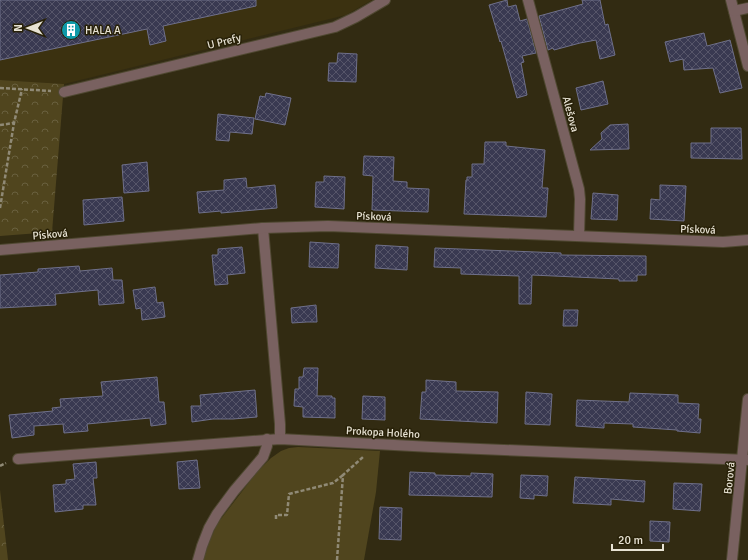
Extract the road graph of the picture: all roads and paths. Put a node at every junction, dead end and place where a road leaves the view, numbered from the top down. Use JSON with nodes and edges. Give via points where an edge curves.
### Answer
{"nodes":[{"id":1,"x":385,"y":0,"type":"edge"},
{"id":2,"x":528,"y":0,"type":"edge"},
{"id":3,"x":731,"y":0,"type":"edge"},
{"id":4,"x":748,"y":8,"type":"edge"},
{"id":5,"x":734,"y":11,"type":"junction"},
{"id":6,"x":748,"y":66,"type":"edge"},
{"id":7,"x":0,"y":88,"type":"edge"},
{"id":8,"x":22,"y":89,"type":"junction"},
{"id":9,"x":64,"y":92,"type":"joint"},
{"id":10,"x":14,"y":123,"type":"junction"},
{"id":11,"x":0,"y":125,"type":"edge"},
{"id":12,"x":0,"y":208,"type":"edge"},
{"id":13,"x":263,"y":228,"type":"junction"},
{"id":14,"x":579,"y":236,"type":"junction"},
{"id":15,"x":748,"y":240,"type":"edge"},
{"id":16,"x":0,"y":250,"type":"edge"},
{"id":17,"x":748,"y":398,"type":"edge"},
{"id":18,"x":280,"y":438,"type":"junction"},
{"id":19,"x":267,"y":439,"type":"junction"},
{"id":20,"x":371,"y":443,"type":"junction"},
{"id":21,"x":18,"y":458,"type":"dead end"},
{"id":22,"x":745,"y":460,"type":"edge"},
{"id":23,"x":343,"y":474,"type":"junction"},
{"id":24,"x":276,"y":519,"type":"dead end"},
{"id":25,"x":198,"y":560,"type":"edge"},
{"id":26,"x":337,"y":560,"type":"edge"},
{"id":27,"x":732,"y":560,"type":"edge"}],
"edges":[{"from":1,"to":9,"type":"street","name":"U Prefy","via":[[335,27]]},
{"from":2,"to":14,"type":"street","name":"Alešova","via":[[579,189]]},
{"from":3,"to":5,"type":"street"},
{"from":4,"to":5,"type":"street"},
{"from":5,"to":6,"type":"street"},
{"from":7,"to":8,"type":"path"},
{"from":8,"to":9,"type":"path"},
{"from":8,"to":10,"type":"path"},
{"from":10,"to":11,"type":"path"},
{"from":10,"to":12,"type":"path"},
{"from":13,"to":14,"type":"street","name":"Písková","via":[[328,226]]},
{"from":13,"to":16,"type":"street","name":"Písková"},
{"from":13,"to":18,"type":"street"},
{"from":14,"to":15,"type":"street","name":"Písková","via":[[723,242]]},
{"from":17,"to":22,"type":"street","name":"Borová"},
{"from":18,"to":19,"type":"street","name":"Prokopa Holého"},
{"from":18,"to":20,"type":"street","name":"Prokopa Holého"},
{"from":19,"to":21,"type":"street","name":"Prokopa Holého"},
{"from":19,"to":25,"type":"street","via":[[262,457],[217,514]]},
{"from":20,"to":22,"type":"street","name":"Prokopa Holého"},
{"from":20,"to":23,"type":"path","via":[[370,450]]},
{"from":22,"to":27,"type":"street","name":"Borová"},
{"from":23,"to":24,"type":"path","via":[[333,483],[289,494],[287,516],[276,515]]},
{"from":23,"to":26,"type":"path"}]}
